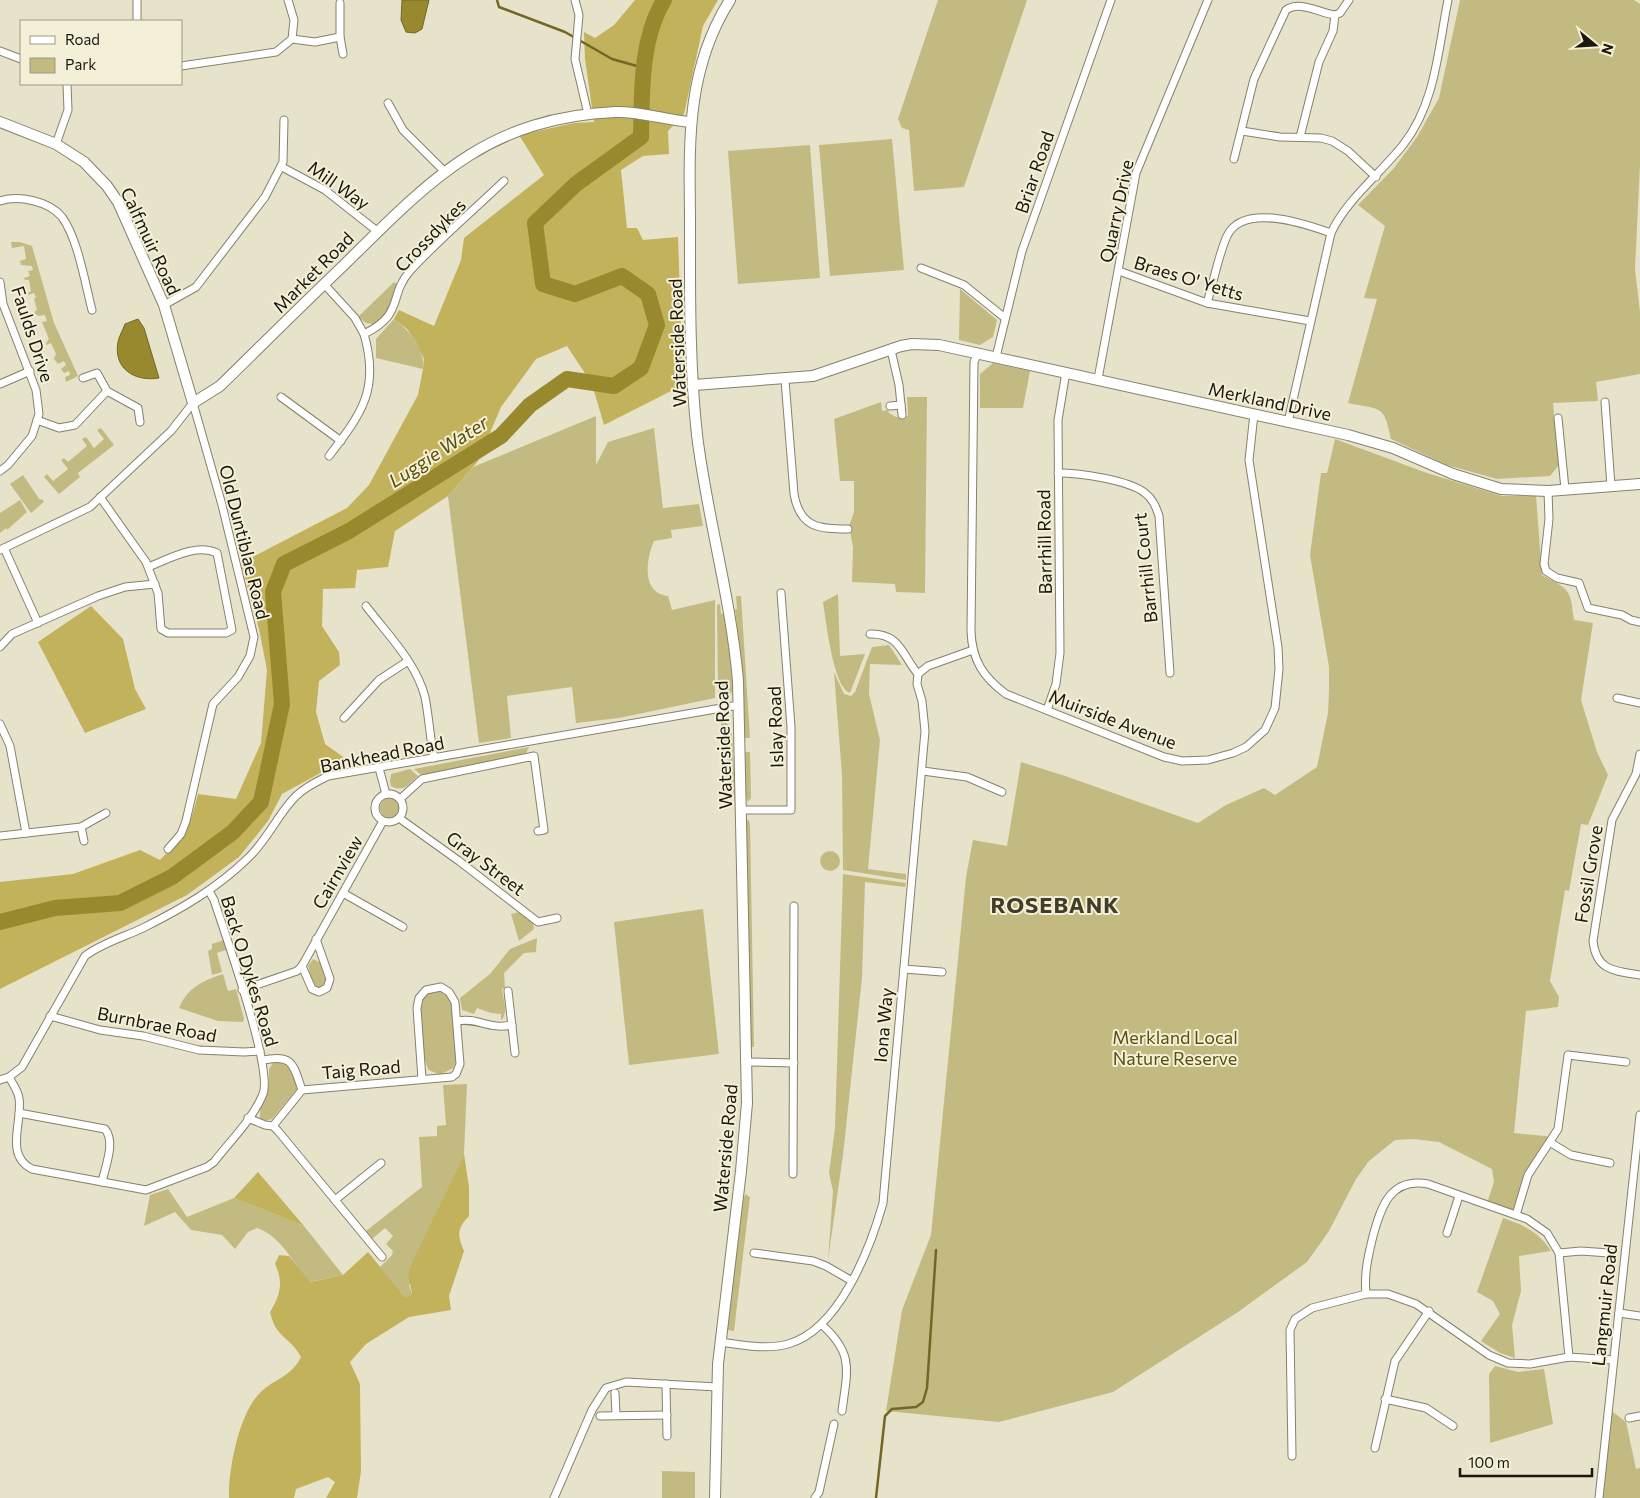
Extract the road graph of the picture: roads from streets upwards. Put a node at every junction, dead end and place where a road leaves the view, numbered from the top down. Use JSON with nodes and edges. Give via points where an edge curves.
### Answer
{"nodes":[{"id":1,"x":136,"y":0,"type":"edge"},
{"id":2,"x":288,"y":0,"type":"edge"},
{"id":3,"x":575,"y":0,"type":"edge"},
{"id":4,"x":730,"y":0,"type":"edge"},
{"id":5,"x":1111,"y":0,"type":"edge"},
{"id":6,"x":1208,"y":0,"type":"edge"},
{"id":7,"x":1349,"y":0,"type":"edge"},
{"id":8,"x":1448,"y":0,"type":"edge"},
{"id":9,"x":1302,"y":2,"type":"edge"},
{"id":10,"x":340,"y":3,"type":"dead end"},
{"id":11,"x":1335,"y":15,"type":"junction"},
{"id":12,"x":137,"y":20,"type":"edge"},
{"id":13,"x":340,"y":37,"type":"junction"},
{"id":14,"x":292,"y":38,"type":"junction"},
{"id":15,"x":0,"y":51,"type":"edge"},
{"id":16,"x":343,"y":54,"type":"dead end"},
{"id":17,"x":20,"y":59,"type":"edge"},
{"id":18,"x":182,"y":66,"type":"edge"},
{"id":19,"x":67,"y":85,"type":"edge"},
{"id":20,"x":388,"y":103,"type":"dead end"},
{"id":21,"x":588,"y":114,"type":"junction"},
{"id":22,"x":284,"y":120,"type":"dead end"},
{"id":23,"x":0,"y":122,"type":"edge"},
{"id":24,"x":690,"y":122,"type":"junction"},
{"id":25,"x":1242,"y":130,"type":"junction"},
{"id":26,"x":1300,"y":137,"type":"junction"},
{"id":27,"x":56,"y":144,"type":"junction"},
{"id":28,"x":1234,"y":159,"type":"dead end"},
{"id":29,"x":282,"y":167,"type":"junction"},
{"id":30,"x":444,"y":172,"type":"junction"},
{"id":31,"x":1376,"y":177,"type":"junction"},
{"id":32,"x":504,"y":181,"type":"dead end"},
{"id":33,"x":0,"y":201,"type":"edge"},
{"id":34,"x":377,"y":231,"type":"junction"},
{"id":35,"x":1331,"y":233,"type":"junction"},
{"id":36,"x":921,"y":268,"type":"dead end"},
{"id":37,"x":1119,"y":271,"type":"junction"},
{"id":38,"x":0,"y":282,"type":"edge"},
{"id":39,"x":324,"y":284,"type":"junction"},
{"id":40,"x":1208,"y":303,"type":"junction"},
{"id":41,"x":164,"y":305,"type":"junction"},
{"id":42,"x":92,"y":310,"type":"dead end"},
{"id":43,"x":1005,"y":318,"type":"junction"},
{"id":44,"x":1310,"y":321,"type":"junction"},
{"id":45,"x":364,"y":334,"type":"junction"},
{"id":46,"x":891,"y":350,"type":"junction"},
{"id":47,"x":977,"y":355,"type":"junction"},
{"id":48,"x":996,"y":356,"type":"junction"},
{"id":49,"x":30,"y":370,"type":"junction"},
{"id":50,"x":1066,"y":372,"type":"junction"},
{"id":51,"x":83,"y":378,"type":"dead end"},
{"id":52,"x":1098,"y":379,"type":"junction"},
{"id":53,"x":785,"y":380,"type":"junction"},
{"id":54,"x":0,"y":384,"type":"edge"},
{"id":55,"x":694,"y":385,"type":"junction"},
{"id":56,"x":106,"y":391,"type":"junction"},
{"id":57,"x":281,"y":397,"type":"dead end"},
{"id":58,"x":1605,"y":402,"type":"dead end"},
{"id":59,"x":193,"y":403,"type":"junction"},
{"id":60,"x":901,"y":405,"type":"junction"},
{"id":61,"x":890,"y":406,"type":"dead end"},
{"id":62,"x":1254,"y":414,"type":"junction"},
{"id":63,"x":902,"y":416,"type":"dead end"},
{"id":64,"x":1558,"y":418,"type":"dead end"},
{"id":65,"x":37,"y":420,"type":"junction"},
{"id":66,"x":140,"y":422,"type":"dead end"},
{"id":67,"x":1288,"y":422,"type":"junction"},
{"id":68,"x":341,"y":441,"type":"junction"},
{"id":69,"x":329,"y":456,"type":"dead end"},
{"id":70,"x":0,"y":471,"type":"edge"},
{"id":71,"x":1058,"y":473,"type":"junction"},
{"id":72,"x":1640,"y":484,"type":"edge"},
{"id":73,"x":1611,"y":486,"type":"junction"},
{"id":74,"x":1565,"y":489,"type":"junction"},
{"id":75,"x":1548,"y":491,"type":"junction"},
{"id":76,"x":100,"y":497,"type":"junction"},
{"id":77,"x":848,"y":529,"type":"dead end"},
{"id":78,"x":2,"y":549,"type":"edge"},
{"id":79,"x":148,"y":567,"type":"junction"},
{"id":80,"x":155,"y":584,"type":"junction"},
{"id":81,"x":781,"y":593,"type":"dead end"},
{"id":82,"x":366,"y":606,"type":"dead end"},
{"id":83,"x":1640,"y":622,"type":"edge"},
{"id":84,"x":38,"y":623,"type":"junction"},
{"id":85,"x":870,"y":634,"type":"dead end"},
{"id":86,"x":0,"y":646,"type":"edge"},
{"id":87,"x":973,"y":650,"type":"junction"},
{"id":88,"x":408,"y":660,"type":"junction"},
{"id":89,"x":1170,"y":673,"type":"dead end"},
{"id":90,"x":918,"y":674,"type":"junction"},
{"id":91,"x":1617,"y":698,"type":"dead end"},
{"id":92,"x":1640,"y":703,"type":"edge"},
{"id":93,"x":739,"y":704,"type":"junction"},
{"id":94,"x":1047,"y":710,"type":"junction"},
{"id":95,"x":344,"y":718,"type":"dead end"},
{"id":96,"x":0,"y":724,"type":"edge"},
{"id":97,"x":1640,"y":754,"type":"edge"},
{"id":98,"x":434,"y":758,"type":"junction"},
{"id":99,"x":379,"y":768,"type":"junction"},
{"id":100,"x":923,"y":770,"type":"junction"},
{"id":101,"x":1002,"y":792,"type":"dead end"},
{"id":102,"x":386,"y":794,"type":"junction"},
{"id":103,"x":400,"y":799,"type":"junction"},
{"id":104,"x":741,"y":810,"type":"junction"},
{"id":105,"x":106,"y":813,"type":"dead end"},
{"id":106,"x":399,"y":818,"type":"junction"},
{"id":107,"x":383,"y":821,"type":"junction"},
{"id":108,"x":80,"y":827,"type":"junction"},
{"id":109,"x":538,"y":831,"type":"dead end"},
{"id":110,"x":26,"y":833,"type":"junction"},
{"id":111,"x":0,"y":836,"type":"edge"},
{"id":112,"x":84,"y":841,"type":"dead end"},
{"id":113,"x":168,"y":849,"type":"dead end"},
{"id":114,"x":209,"y":890,"type":"junction"},
{"id":115,"x":342,"y":893,"type":"junction"},
{"id":116,"x":794,"y":906,"type":"dead end"},
{"id":117,"x":557,"y":918,"type":"dead end"},
{"id":118,"x":404,"y":927,"type":"dead end"},
{"id":119,"x":316,"y":939,"type":"junction"},
{"id":120,"x":302,"y":966,"type":"junction"},
{"id":121,"x":904,"y":969,"type":"junction"},
{"id":122,"x":942,"y":972,"type":"dead end"},
{"id":123,"x":1640,"y":974,"type":"edge"},
{"id":124,"x":242,"y":990,"type":"junction"},
{"id":125,"x":508,"y":991,"type":"dead end"},
{"id":126,"x":50,"y":1016,"type":"junction"},
{"id":127,"x":457,"y":1021,"type":"junction"},
{"id":128,"x":512,"y":1025,"type":"junction"},
{"id":129,"x":260,"y":1050,"type":"junction"},
{"id":130,"x":516,"y":1054,"type":"dead end"},
{"id":131,"x":263,"y":1060,"type":"junction"},
{"id":132,"x":746,"y":1062,"type":"junction"},
{"id":133,"x":1626,"y":1062,"type":"dead end"},
{"id":134,"x":794,"y":1063,"type":"junction"},
{"id":135,"x":9,"y":1077,"type":"junction"},
{"id":136,"x":422,"y":1079,"type":"junction"},
{"id":137,"x":0,"y":1080,"type":"edge"},
{"id":138,"x":302,"y":1090,"type":"junction"},
{"id":139,"x":19,"y":1113,"type":"junction"},
{"id":140,"x":1640,"y":1115,"type":"edge"},
{"id":141,"x":248,"y":1118,"type":"junction"},
{"id":142,"x":273,"y":1126,"type":"junction"},
{"id":143,"x":1551,"y":1143,"type":"junction"},
{"id":144,"x":382,"y":1163,"type":"dead end"},
{"id":145,"x":1610,"y":1163,"type":"dead end"},
{"id":146,"x":793,"y":1174,"type":"dead end"},
{"id":147,"x":102,"y":1182,"type":"junction"},
{"id":148,"x":1459,"y":1196,"type":"junction"},
{"id":149,"x":335,"y":1200,"type":"junction"},
{"id":150,"x":1516,"y":1215,"type":"junction"},
{"id":151,"x":1447,"y":1233,"type":"dead end"},
{"id":152,"x":754,"y":1253,"type":"dead end"},
{"id":153,"x":1559,"y":1253,"type":"junction"},
{"id":154,"x":1609,"y":1253,"type":"dead end"},
{"id":155,"x":382,"y":1257,"type":"dead end"},
{"id":156,"x":852,"y":1281,"type":"junction"},
{"id":157,"x":1366,"y":1294,"type":"junction"},
{"id":158,"x":1428,"y":1312,"type":"junction"},
{"id":159,"x":1619,"y":1312,"type":"junction"},
{"id":160,"x":1640,"y":1316,"type":"edge"},
{"id":161,"x":821,"y":1324,"type":"junction"},
{"id":162,"x":720,"y":1342,"type":"junction"},
{"id":163,"x":1569,"y":1357,"type":"junction"},
{"id":164,"x":1613,"y":1360,"type":"junction"},
{"id":165,"x":666,"y":1384,"type":"junction"},
{"id":166,"x":717,"y":1387,"type":"junction"},
{"id":167,"x":615,"y":1393,"type":"dead end"},
{"id":168,"x":1385,"y":1399,"type":"junction"},
{"id":169,"x":842,"y":1411,"type":"dead end"},
{"id":170,"x":616,"y":1415,"type":"junction"},
{"id":171,"x":667,"y":1415,"type":"junction"},
{"id":172,"x":600,"y":1416,"type":"dead end"},
{"id":173,"x":1640,"y":1416,"type":"edge"},
{"id":174,"x":1630,"y":1418,"type":"dead end"},
{"id":175,"x":834,"y":1424,"type":"dead end"},
{"id":176,"x":1453,"y":1426,"type":"dead end"},
{"id":177,"x":668,"y":1436,"type":"dead end"},
{"id":178,"x":1375,"y":1448,"type":"dead end"},
{"id":179,"x":1292,"y":1456,"type":"dead end"},
{"id":180,"x":554,"y":1498,"type":"edge"},
{"id":181,"x":715,"y":1498,"type":"edge"},
{"id":182,"x":814,"y":1498,"type":"edge"},
{"id":183,"x":1599,"y":1498,"type":"edge"}],
"edges":[{"from":1,"to":12,"type":"street"},
{"from":2,"to":14,"type":"street","via":[[294,20]]},
{"from":3,"to":21,"type":"street","via":[[579,25],[575,51]]},
{"from":4,"to":24,"type":"street","name":"Waterside Road","via":[[702,62]]},
{"from":5,"to":43,"type":"street","name":"Briar Road","via":[[1022,251]]},
{"from":6,"to":37,"type":"street","name":"Quarry Drive","via":[[1136,173]]},
{"from":7,"to":11,"type":"street"},
{"from":8,"to":31,"type":"street","via":[[1432,85],[1424,107],[1404,143]]},
{"from":9,"to":11,"type":"street"},
{"from":9,"to":25,"type":"street","via":[[1290,6],[1283,16],[1254,79]]},
{"from":10,"to":13,"type":"street"},
{"from":11,"to":26,"type":"street"},
{"from":13,"to":14,"type":"street","via":[[315,42]]},
{"from":13,"to":16,"type":"street"},
{"from":14,"to":18,"type":"street","via":[[276,52]]},
{"from":15,"to":17,"type":"street"},
{"from":19,"to":27,"type":"street","via":[[68,110]]},
{"from":20,"to":30,"type":"street","via":[[403,130]]},
{"from":21,"to":24,"type":"street","name":"Market Road","via":[[616,112]]},
{"from":21,"to":30,"type":"street","name":"Market Road","via":[[550,120],[508,134],[486,144]]},
{"from":22,"to":29,"type":"street"},
{"from":23,"to":27,"type":"street","name":"Calfmuir Road"},
{"from":24,"to":55,"type":"street","name":"Waterside Road","via":[[690,304]]},
{"from":25,"to":26,"type":"street"},
{"from":25,"to":28,"type":"street"},
{"from":26,"to":31,"type":"street","via":[[1332,141]]},
{"from":27,"to":41,"type":"street","name":"Calfmuir Road","via":[[84,162],[118,202]]},
{"from":29,"to":34,"type":"street","name":"Mill Way","via":[[325,190]]},
{"from":29,"to":41,"type":"street","via":[[256,211],[196,287]]},
{"from":30,"to":34,"type":"street","name":"Market Road"},
{"from":31,"to":35,"type":"street","via":[[1348,206]]},
{"from":32,"to":45,"type":"street","name":"Crossdykes","via":[[409,273],[392,312],[379,327]]},
{"from":33,"to":42,"type":"street","via":[[21,199],[36,202],[61,216],[75,247]]},
{"from":34,"to":39,"type":"street","name":"Market Road"},
{"from":35,"to":40,"type":"street","via":[[1289,220],[1252,218],[1238,223],[1227,235]]},
{"from":35,"to":44,"type":"street"},
{"from":36,"to":43,"type":"street","via":[[964,285]]},
{"from":37,"to":40,"type":"street","name":"Braes O' Yetts"},
{"from":37,"to":52,"type":"street","name":"Quarry Drive"},
{"from":38,"to":49,"type":"street","name":"Faulds Drive","via":[[3,304]]},
{"from":39,"to":45,"type":"street","via":[[349,311]]},
{"from":39,"to":59,"type":"street","name":"Market Road","via":[[220,386]]},
{"from":40,"to":44,"type":"street","name":"Braes O' Yetts"},
{"from":41,"to":59,"type":"street","name":"Calfmuir Road"},
{"from":43,"to":48,"type":"street","name":"Briar Road"},
{"from":44,"to":67,"type":"street"},
{"from":45,"to":68,"type":"street","via":[[371,367],[368,395],[356,421]]},
{"from":46,"to":47,"type":"street","name":"Merkland Drive","via":[[924,344],[953,347]]},
{"from":46,"to":53,"type":"street","name":"Merkland Drive","via":[[832,371]]},
{"from":46,"to":60,"type":"street"},
{"from":47,"to":48,"type":"street","name":"Merkland Drive"},
{"from":47,"to":87,"type":"street","name":"Muirside Avenue","via":[[974,362]]},
{"from":48,"to":50,"type":"street","name":"Merkland Drive"},
{"from":49,"to":54,"type":"street"},
{"from":49,"to":65,"type":"street","name":"Faulds Drive","via":[[36,390]]},
{"from":50,"to":52,"type":"street","name":"Merkland Drive"},
{"from":50,"to":71,"type":"street","name":"Barrhill Road","via":[[1058,420]]},
{"from":51,"to":56,"type":"street","via":[[97,373]]},
{"from":52,"to":62,"type":"street","name":"Merkland Drive"},
{"from":53,"to":55,"type":"street","name":"Merkland Drive"},
{"from":53,"to":77,"type":"street","via":[[794,494],[799,512],[816,526]]},
{"from":55,"to":93,"type":"street","name":"Waterside Road","via":[[698,436],[732,630]]},
{"from":56,"to":65,"type":"street","via":[[75,425],[59,428]]},
{"from":56,"to":66,"type":"street","via":[[138,408]]},
{"from":57,"to":68,"type":"street"},
{"from":58,"to":73,"type":"street"},
{"from":59,"to":76,"type":"street","name":"Market Road","via":[[171,431]]},
{"from":59,"to":113,"type":"street","name":"Old Duntiblae Road","via":[[254,637],[250,656],[238,677],[213,704],[186,821],[181,834]]},
{"from":60,"to":61,"type":"street"},
{"from":60,"to":63,"type":"street"},
{"from":62,"to":67,"type":"street","name":"Merkland Drive"},
{"from":62,"to":94,"type":"street","name":"Muirside Avenue","via":[[1249,460],[1278,661],[1278,693],[1265,730],[1246,747],[1233,753],[1208,760],[1182,761],[1164,757]]},
{"from":64,"to":74,"type":"street"},
{"from":65,"to":70,"type":"street","name":"Faulds Drive","via":[[32,436]]},
{"from":67,"to":75,"type":"street","name":"Merkland Drive","via":[[1378,444],[1486,485],[1509,490]]},
{"from":68,"to":69,"type":"street"},
{"from":71,"to":89,"type":"street","name":"Barrhill Court","via":[[1127,484],[1145,492],[1156,506]]},
{"from":71,"to":94,"type":"street","name":"Barrhill Road","via":[[1060,653],[1056,684]]},
{"from":72,"to":73,"type":"street","name":"Merkland Drive"},
{"from":73,"to":74,"type":"street","name":"Merkland Drive"},
{"from":74,"to":75,"type":"street","name":"Merkland Drive"},
{"from":75,"to":83,"type":"street","via":[[1546,571],[1579,583],[1588,608]]},
{"from":76,"to":78,"type":"street","name":"Market Road","via":[[90,507]]},
{"from":76,"to":79,"type":"street"},
{"from":78,"to":84,"type":"street"},
{"from":79,"to":80,"type":"street"},
{"from":79,"to":80,"type":"street","via":[[193,550],[208,548],[217,553],[232,630],[226,633],[168,633],[161,629]]},
{"from":80,"to":84,"type":"street","via":[[125,587],[98,596]]},
{"from":81,"to":104,"type":"street","name":"Islay Road","via":[[791,727],[791,810]]},
{"from":82,"to":88,"type":"street"},
{"from":84,"to":86,"type":"street","via":[[12,634]]},
{"from":85,"to":90,"type":"street","name":"Iona Way","via":[[885,635],[896,643]]},
{"from":87,"to":90,"type":"street","via":[[928,666]]},
{"from":87,"to":94,"type":"street","name":"Muirside Avenue","via":[[981,671],[995,686]]},
{"from":88,"to":95,"type":"street","via":[[379,680]]},
{"from":88,"to":98,"type":"street","via":[[425,697]]},
{"from":90,"to":100,"type":"street","name":"Iona Way","via":[[926,731]]},
{"from":91,"to":92,"type":"street"},
{"from":93,"to":98,"type":"street","name":"Bankhead Road"},
{"from":93,"to":104,"type":"street","name":"Waterside Road"},
{"from":96,"to":110,"type":"street","via":[[10,746]]},
{"from":97,"to":123,"type":"street","name":"Fossil Grove","via":[[1636,774],[1612,820],[1593,941],[1597,957],[1605,966],[1611,970]]},
{"from":98,"to":99,"type":"street","name":"Bankhead Road"},
{"from":99,"to":102,"type":"street"},
{"from":99,"to":114,"type":"street","name":"Bankhead Road","via":[[328,776],[308,786],[294,798],[248,859]]},
{"from":100,"to":101,"type":"street","via":[[967,777]]},
{"from":100,"to":121,"type":"street","name":"Iona Way"},
{"from":102,"to":103,"type":"street"},
{"from":102,"to":107,"type":"street","via":[[378,800],[375,809]]},
{"from":103,"to":106,"type":"street","via":[[403,806]]},
{"from":103,"to":109,"type":"street","via":[[422,779],[534,756],[544,830]]},
{"from":104,"to":132,"type":"street","name":"Waterside Road"},
{"from":105,"to":108,"type":"street"},
{"from":106,"to":107,"type":"street"},
{"from":106,"to":117,"type":"street","name":"Gray Street","via":[[538,922]]},
{"from":107,"to":115,"type":"street","name":"Cairnview"},
{"from":108,"to":110,"type":"street"},
{"from":108,"to":112,"type":"street"},
{"from":110,"to":111,"type":"street"},
{"from":114,"to":124,"type":"street","name":"Back O Dykes Road"},
{"from":114,"to":126,"type":"street","name":"Bankhead Road","via":[[180,909],[92,951],[78,967]]},
{"from":115,"to":118,"type":"street"},
{"from":115,"to":119,"type":"street","name":"Cairnview"},
{"from":116,"to":134,"type":"street"},
{"from":119,"to":120,"type":"street","name":"Cairnview"},
{"from":119,"to":120,"type":"street","via":[[330,979],[328,988],[322,991],[312,989]]},
{"from":120,"to":124,"type":"street","via":[[297,971]]},
{"from":121,"to":122,"type":"street"},
{"from":121,"to":156,"type":"street","name":"Iona Way","via":[[886,1190],[870,1246]]},
{"from":124,"to":129,"type":"street","name":"Back O Dykes Road"},
{"from":125,"to":128,"type":"street"},
{"from":126,"to":129,"type":"street","name":"Burnbrae Road","via":[[100,1030],[144,1036],[199,1050]]},
{"from":126,"to":135,"type":"street","name":"Bankhead Road","via":[[26,1062]]},
{"from":127,"to":128,"type":"street","via":[[469,1020],[491,1027]]},
{"from":127,"to":136,"type":"street","name":"Taig Road","via":[[460,1064],[456,1074]]},
{"from":127,"to":136,"type":"street","name":"Taig Road","via":[[453,996],[446,989],[435,986],[419,998]]},
{"from":128,"to":130,"type":"street"},
{"from":129,"to":131,"type":"street","name":"Back O Dykes Road"},
{"from":131,"to":138,"type":"street","name":"Taig Road","via":[[280,1058],[290,1061]]},
{"from":131,"to":141,"type":"street","name":"Back O Dykes Road","via":[[265,1084],[259,1102]]},
{"from":132,"to":134,"type":"street"},
{"from":132,"to":162,"type":"street","name":"Waterside Road","via":[[744,1141]]},
{"from":133,"to":143,"type":"street","via":[[1568,1055],[1560,1120]]},
{"from":134,"to":146,"type":"street"},
{"from":135,"to":137,"type":"street"},
{"from":135,"to":139,"type":"street","name":"Back O Dykes Road","via":[[18,1093]]},
{"from":136,"to":138,"type":"street","name":"Taig Road"},
{"from":138,"to":142,"type":"street","name":"Taig Road"},
{"from":139,"to":147,"type":"street","name":"Back O Dykes Road","via":[[16,1150],[25,1166]]},
{"from":139,"to":147,"type":"street","via":[[105,1129],[110,1142]]},
{"from":140,"to":159,"type":"street","name":"Langmuir Road"},
{"from":141,"to":142,"type":"street"},
{"from":141,"to":147,"type":"street","name":"Back O Dykes Road","via":[[207,1167],[150,1189]]},
{"from":142,"to":149,"type":"street"},
{"from":143,"to":145,"type":"street","via":[[1571,1156]]},
{"from":143,"to":150,"type":"street","via":[[1528,1176]]},
{"from":144,"to":149,"type":"street"},
{"from":148,"to":150,"type":"street"},
{"from":148,"to":151,"type":"street"},
{"from":148,"to":157,"type":"street","via":[[1420,1183],[1403,1186],[1390,1196],[1379,1213],[1366,1265]]},
{"from":149,"to":155,"type":"street"},
{"from":150,"to":153,"type":"street","via":[[1547,1233]]},
{"from":152,"to":156,"type":"street","via":[[813,1261]]},
{"from":153,"to":154,"type":"street"},
{"from":153,"to":163,"type":"street"},
{"from":156,"to":161,"type":"street","name":"Iona Way"},
{"from":157,"to":158,"type":"street","via":[[1399,1297]]},
{"from":157,"to":179,"type":"street","via":[[1312,1308],[1300,1314],[1292,1324],[1289,1340]]},
{"from":158,"to":163,"type":"street","via":[[1504,1362],[1520,1365]]},
{"from":158,"to":168,"type":"street","via":[[1395,1361]]},
{"from":159,"to":160,"type":"street"},
{"from":159,"to":164,"type":"street","name":"Langmuir Road"},
{"from":161,"to":162,"type":"street","name":"Iona Way","via":[[804,1338],[787,1344],[762,1347]]},
{"from":161,"to":169,"type":"street","via":[[836,1337],[846,1358]]},
{"from":162,"to":166,"type":"street","name":"Waterside Road"},
{"from":163,"to":164,"type":"street"},
{"from":164,"to":183,"type":"street","name":"Langmuir Road"},
{"from":165,"to":166,"type":"street"},
{"from":165,"to":171,"type":"street"},
{"from":165,"to":180,"type":"street","via":[[620,1382],[602,1392]]},
{"from":166,"to":181,"type":"street","name":"Waterside Road"},
{"from":167,"to":170,"type":"street"},
{"from":168,"to":176,"type":"street","via":[[1426,1408]]},
{"from":168,"to":178,"type":"street"},
{"from":170,"to":171,"type":"street"},
{"from":170,"to":172,"type":"street"},
{"from":171,"to":177,"type":"street"},
{"from":173,"to":174,"type":"street"},
{"from":175,"to":182,"type":"street","via":[[819,1492]]}]}
